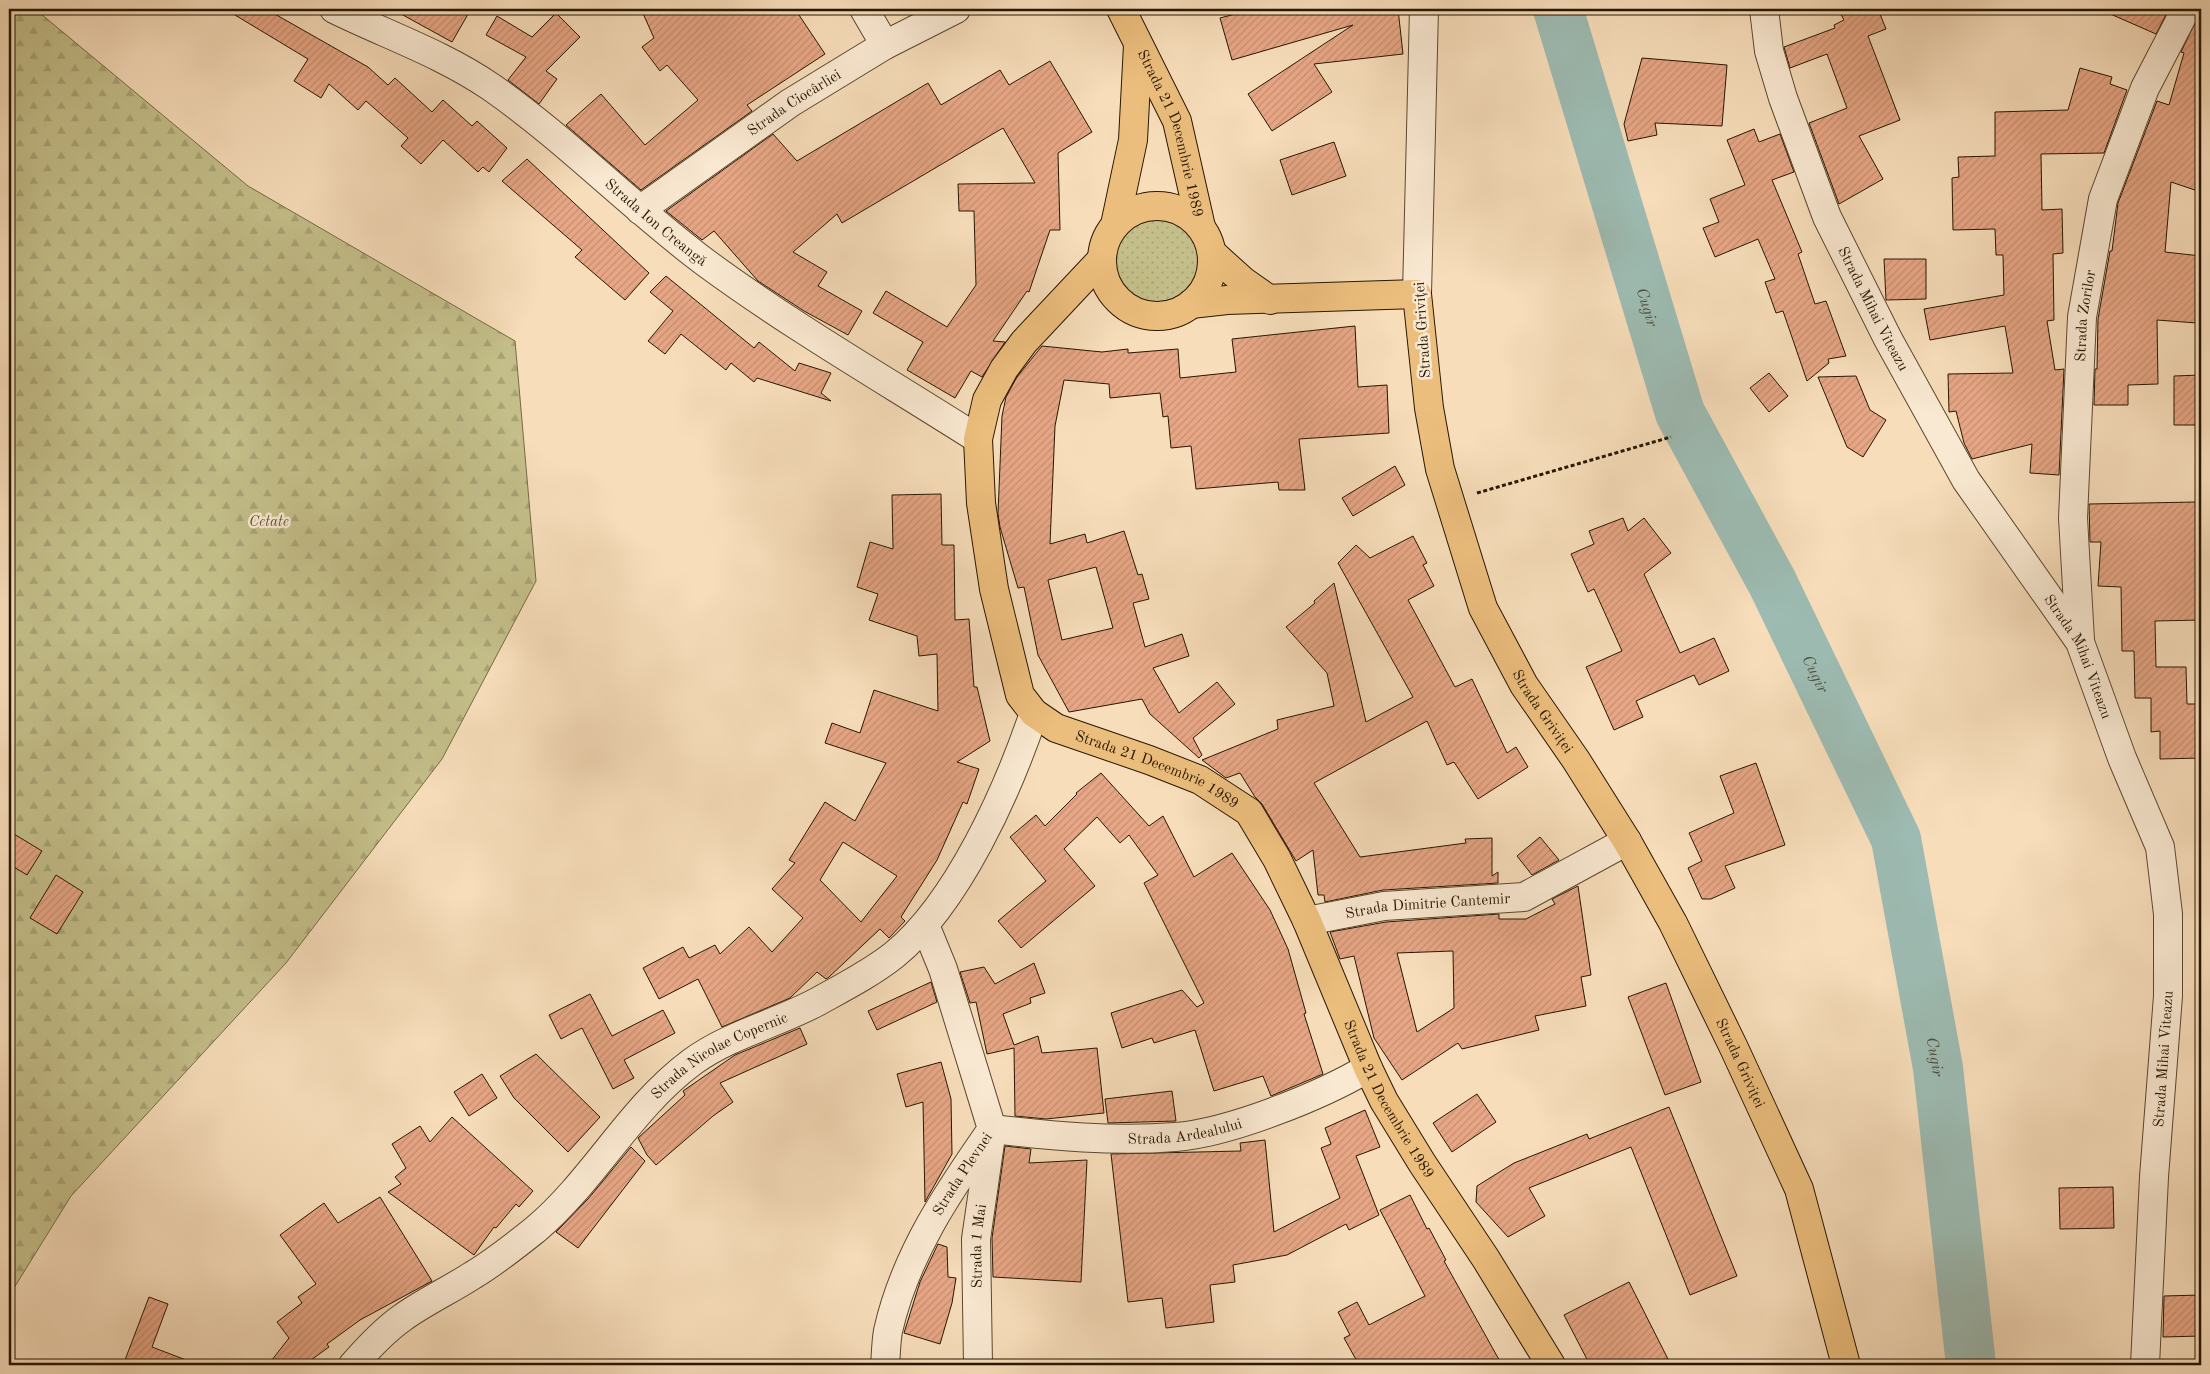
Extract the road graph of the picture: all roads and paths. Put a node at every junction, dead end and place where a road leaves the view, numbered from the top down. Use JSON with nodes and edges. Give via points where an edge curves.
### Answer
{"nodes":[{"id":1,"x":334,"y":9,"type":"edge"},
{"id":2,"x":864,"y":9,"type":"edge"},
{"id":3,"x":956,"y":9,"type":"edge"},
{"id":4,"x":1121,"y":9,"type":"edge"},
{"id":5,"x":1424,"y":9,"type":"edge"},
{"id":6,"x":1764,"y":9,"type":"edge"},
{"id":7,"x":2186,"y":9,"type":"edge"},
{"id":8,"x":1138,"y":41,"type":"junction"},
{"id":9,"x":885,"y":46,"type":"junction"},
{"id":10,"x":640,"y":210,"type":"junction"},
{"id":11,"x":1115,"y":225,"type":"junction"},
{"id":12,"x":1201,"y":227,"type":"junction"},
{"id":13,"x":1212,"y":253,"type":"junction"},
{"id":14,"x":1102,"y":259,"type":"junction"},
{"id":15,"x":1417,"y":294,"type":"junction"},
{"id":16,"x":1270,"y":300,"type":"junction"},
{"id":17,"x":1191,"y":304,"type":"junction"},
{"id":18,"x":1671,"y":437,"type":"dead end"},
{"id":19,"x":978,"y":440,"type":"junction"},
{"id":20,"x":1451,"y":503,"type":"junction"},
{"id":21,"x":2080,"y":642,"type":"junction"},
{"id":22,"x":1034,"y":713,"type":"junction"},
{"id":23,"x":1627,"y":842,"type":"junction"},
{"id":24,"x":1307,"y":922,"type":"junction"},
{"id":25,"x":925,"y":925,"type":"junction"},
{"id":26,"x":1368,"y":1068,"type":"junction"},
{"id":27,"x":992,"y":1129,"type":"junction"},
{"id":28,"x":353,"y":1365,"type":"edge"},
{"id":29,"x":885,"y":1365,"type":"edge"},
{"id":30,"x":978,"y":1365,"type":"edge"},
{"id":31,"x":1551,"y":1365,"type":"edge"},
{"id":32,"x":1846,"y":1365,"type":"edge"},
{"id":33,"x":2145,"y":1365,"type":"edge"}],
"edges":[{"from":1,"to":10,"type":"street","name":"Strada Ion Creangă","via":[[442,58],[490,86],[540,123]]},
{"from":2,"to":9,"type":"street"},
{"from":3,"to":9,"type":"street","name":"Strada Ciocârliei"},
{"from":4,"to":8,"type":"main road","name":"Strada 21 Decembrie 1989"},
{"from":5,"to":15,"type":"street","name":"Strada Griviței"},
{"from":6,"to":21,"type":"street","name":"Strada Mihai Viteazu","via":[[1769,51],[1786,107],[1828,217],[1879,322],[1966,480]]},
{"from":7,"to":21,"type":"street","name":"Strada Zorilor","via":[[2145,88],[2103,200],[2082,317],[2073,518]]},
{"from":8,"to":11,"type":"main road","name":"Strada 21 Decembrie 1989","via":[[1133,140]]},
{"from":8,"to":12,"type":"main road","name":"Strada 21 Decembrie 1989","via":[[1177,121]]},
{"from":9,"to":10,"type":"street","name":"Strada Ciocârliei","via":[[790,103]]},
{"from":10,"to":19,"type":"street","name":"Strada Ion Creangă","via":[[772,311]]},
{"from":11,"to":12,"type":"main road","via":[[1127,214],[1158,206],[1174,208]]},
{"from":11,"to":14,"type":"main road","via":[[1106,241]]},
{"from":12,"to":13,"type":"main road"},
{"from":13,"to":16,"type":"main road"},
{"from":13,"to":17,"type":"main road","via":[[1208,281]]},
{"from":14,"to":17,"type":"main road","via":[[1104,277],[1112,292],[1125,305],[1141,313],[1158,316]]},
{"from":14,"to":19,"type":"main road","name":"Strada 21 Decembrie 1989","via":[[1024,342],[1004,369],[987,400]]},
{"from":15,"to":16,"type":"main road"},
{"from":15,"to":20,"type":"main road","name":"Strada Griviței","via":[[1429,408],[1440,469]]},
{"from":16,"to":17,"type":"main road"},
{"from":18,"to":20,"type":"path","via":[[1491,488]]},
{"from":19,"to":22,"type":"main road","name":"Strada 21 Decembrie 1989","via":[[981,503],[994,589],[1020,695]]},
{"from":20,"to":23,"type":"main road","name":"Strada Griviței","via":[[1483,608],[1524,685]]},
{"from":21,"to":33,"type":"street","name":"Strada Mihai Viteazu","via":[[2122,758],[2160,848],[2168,914],[2168,996],[2154,1177]]},
{"from":22,"to":24,"type":"main road","name":"Strada 21 Decembrie 1989","via":[[1056,728],[1200,780],[1248,812],[1277,859]]},
{"from":22,"to":25,"type":"street","name":"Strada Nicolae Copernic","via":[[1018,756],[973,853]]},
{"from":23,"to":24,"type":"street","name":"Strada Dimitrie Cantemir","via":[[1524,897],[1384,906]]},
{"from":23,"to":32,"type":"main road","name":"Strada Griviței","via":[[1673,923],[1798,1189]]},
{"from":24,"to":26,"type":"main road","name":"Strada 21 Decembrie 1989"},
{"from":25,"to":27,"type":"street","name":"Strada Plevnei","via":[[943,969]]},
{"from":25,"to":28,"type":"street","name":"Strada Nicolae Copernic","via":[[895,954],[860,979],[804,1009],[732,1039],[692,1062],[627,1124],[572,1192],[537,1228],[476,1274],[401,1318]]},
{"from":26,"to":27,"type":"street","name":"Strada Ardealului","via":[[1343,1082],[1231,1126],[1177,1137],[1121,1139]]},
{"from":26,"to":31,"type":"main road","name":"Strada 21 Decembrie 1989","via":[[1422,1163]]},
{"from":27,"to":29,"type":"street","name":"Strada Plevnei","via":[[936,1213],[909,1267],[888,1332]]},
{"from":27,"to":30,"type":"street","name":"Strada 1 Mai","via":[[976,1239]]}]}
